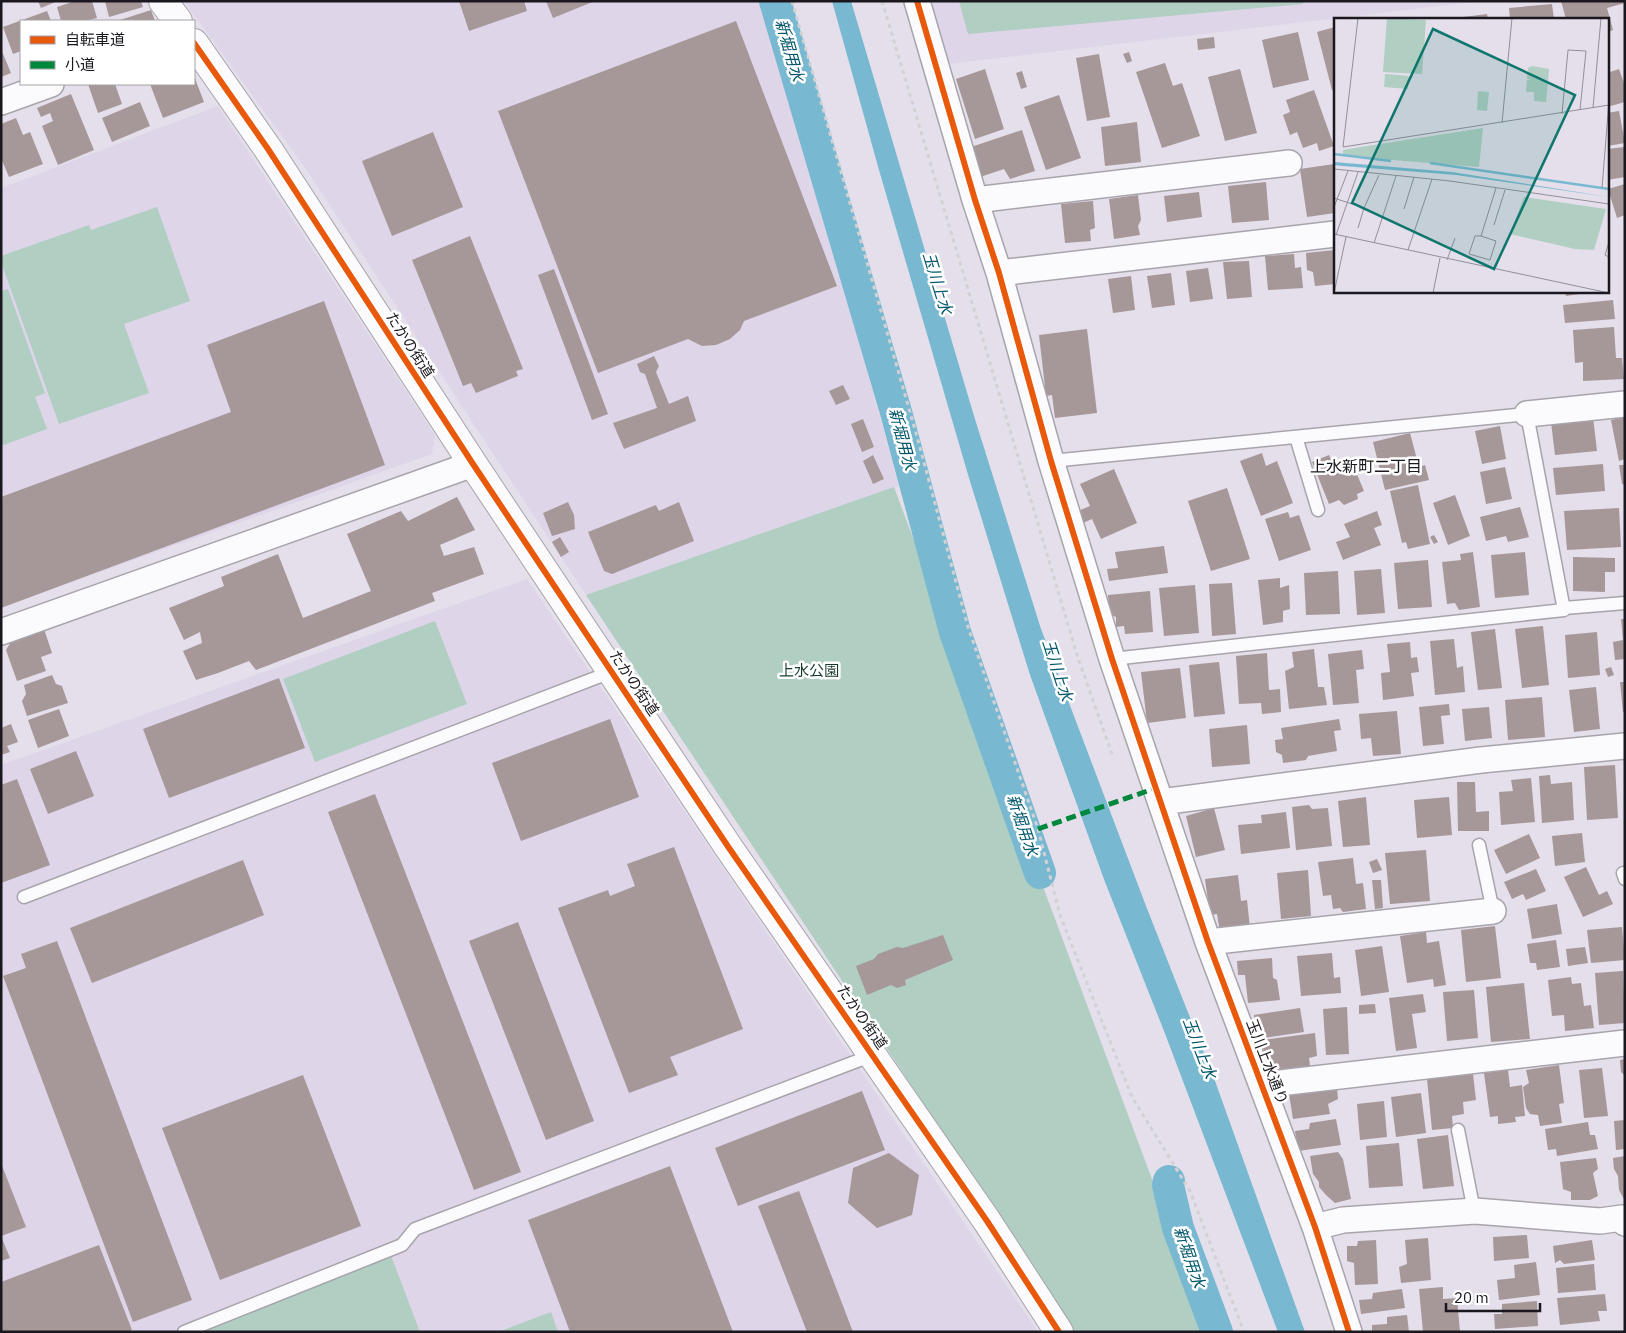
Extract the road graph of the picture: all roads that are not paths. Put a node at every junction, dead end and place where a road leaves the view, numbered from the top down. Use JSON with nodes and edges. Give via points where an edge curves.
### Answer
{"nodes":[{"id":1,"x":163,"y":1,"type":"edge"},
{"id":2,"x":917,"y":1,"type":"edge"},
{"id":3,"x":177,"y":20,"type":"edge"},
{"id":4,"x":195,"y":44,"type":"edge"},
{"id":5,"x":48,"y":85,"type":"edge"},
{"id":6,"x":1,"y":102,"type":"edge"},
{"id":7,"x":1289,"y":163,"type":"dead end"},
{"id":8,"x":975,"y":200,"type":"junction"},
{"id":9,"x":1334,"y":234,"type":"edge"},
{"id":10,"x":999,"y":273,"type":"junction"},
{"id":11,"x":1625,"y":404,"type":"edge"},
{"id":12,"x":1527,"y":414,"type":"junction"},
{"id":13,"x":1296,"y":437,"type":"junction"},
{"id":14,"x":1051,"y":461,"type":"junction"},
{"id":15,"x":473,"y":464,"type":"junction"},
{"id":16,"x":1318,"y":510,"type":"dead end"},
{"id":17,"x":1625,"y":602,"type":"edge"},
{"id":18,"x":1564,"y":608,"type":"junction"},
{"id":19,"x":1,"y":632,"type":"edge"},
{"id":20,"x":1112,"y":659,"type":"junction"},
{"id":21,"x":611,"y":672,"type":"junction"},
{"id":22,"x":1625,"y":746,"type":"edge"},
{"id":23,"x":1161,"y":802,"type":"junction"},
{"id":24,"x":1479,"y":845,"type":"dead end"},
{"id":25,"x":24,"y":897,"type":"dead end"},
{"id":26,"x":1493,"y":911,"type":"joint"},
{"id":27,"x":1208,"y":942,"type":"junction"},
{"id":28,"x":1625,"y":1043,"type":"edge"},
{"id":29,"x":873,"y":1054,"type":"junction"},
{"id":30,"x":1262,"y":1086,"type":"junction"},
{"id":31,"x":1458,"y":1130,"type":"dead end"},
{"id":32,"x":1474,"y":1211,"type":"junction"},
{"id":33,"x":1624,"y":1220,"type":"edge"},
{"id":34,"x":1315,"y":1227,"type":"junction"},
{"id":35,"x":184,"y":1332,"type":"edge"},
{"id":36,"x":1059,"y":1332,"type":"edge"},
{"id":37,"x":1350,"y":1332,"type":"edge"}],
"edges":[{"from":1,"to":3,"type":"street"},
{"from":2,"to":8,"type":"street","name":"玉川上水通り"},
{"from":4,"to":15,"type":"street","name":"たかの街道","via":[[274,157]]},
{"from":5,"to":6,"type":"street"},
{"from":7,"to":8,"type":"street"},
{"from":8,"to":10,"type":"street","name":"玉川上水通り"},
{"from":9,"to":10,"type":"street"},
{"from":10,"to":14,"type":"street","name":"玉川上水通り"},
{"from":11,"to":12,"type":"street"},
{"from":12,"to":13,"type":"lane"},
{"from":12,"to":18,"type":"lane"},
{"from":13,"to":14,"type":"lane"},
{"from":13,"to":16,"type":"lane"},
{"from":14,"to":20,"type":"street","name":"玉川上水通り"},
{"from":15,"to":19,"type":"street"},
{"from":15,"to":21,"type":"street","name":"たかの街道"},
{"from":17,"to":18,"type":"lane"},
{"from":18,"to":20,"type":"lane"},
{"from":20,"to":23,"type":"street","name":"玉川上水通り"},
{"from":21,"to":25,"type":"lane"},
{"from":21,"to":29,"type":"street","name":"たかの街道"},
{"from":22,"to":23,"type":"street","via":[[1481,760]]},
{"from":23,"to":27,"type":"street","name":"玉川上水通り"},
{"from":24,"to":26,"type":"lane"},
{"from":26,"to":27,"type":"street"},
{"from":27,"to":30,"type":"street","name":"玉川上水通り"},
{"from":28,"to":30,"type":"street"},
{"from":29,"to":35,"type":"lane","via":[[415,1229],[402,1245]]},
{"from":29,"to":36,"type":"street","name":"たかの街道"},
{"from":30,"to":34,"type":"street","name":"玉川上水通り"},
{"from":31,"to":32,"type":"lane"},
{"from":32,"to":33,"type":"street"},
{"from":32,"to":34,"type":"street","via":[[1343,1220]]},
{"from":34,"to":37,"type":"street","name":"玉川上水通り"}]}
